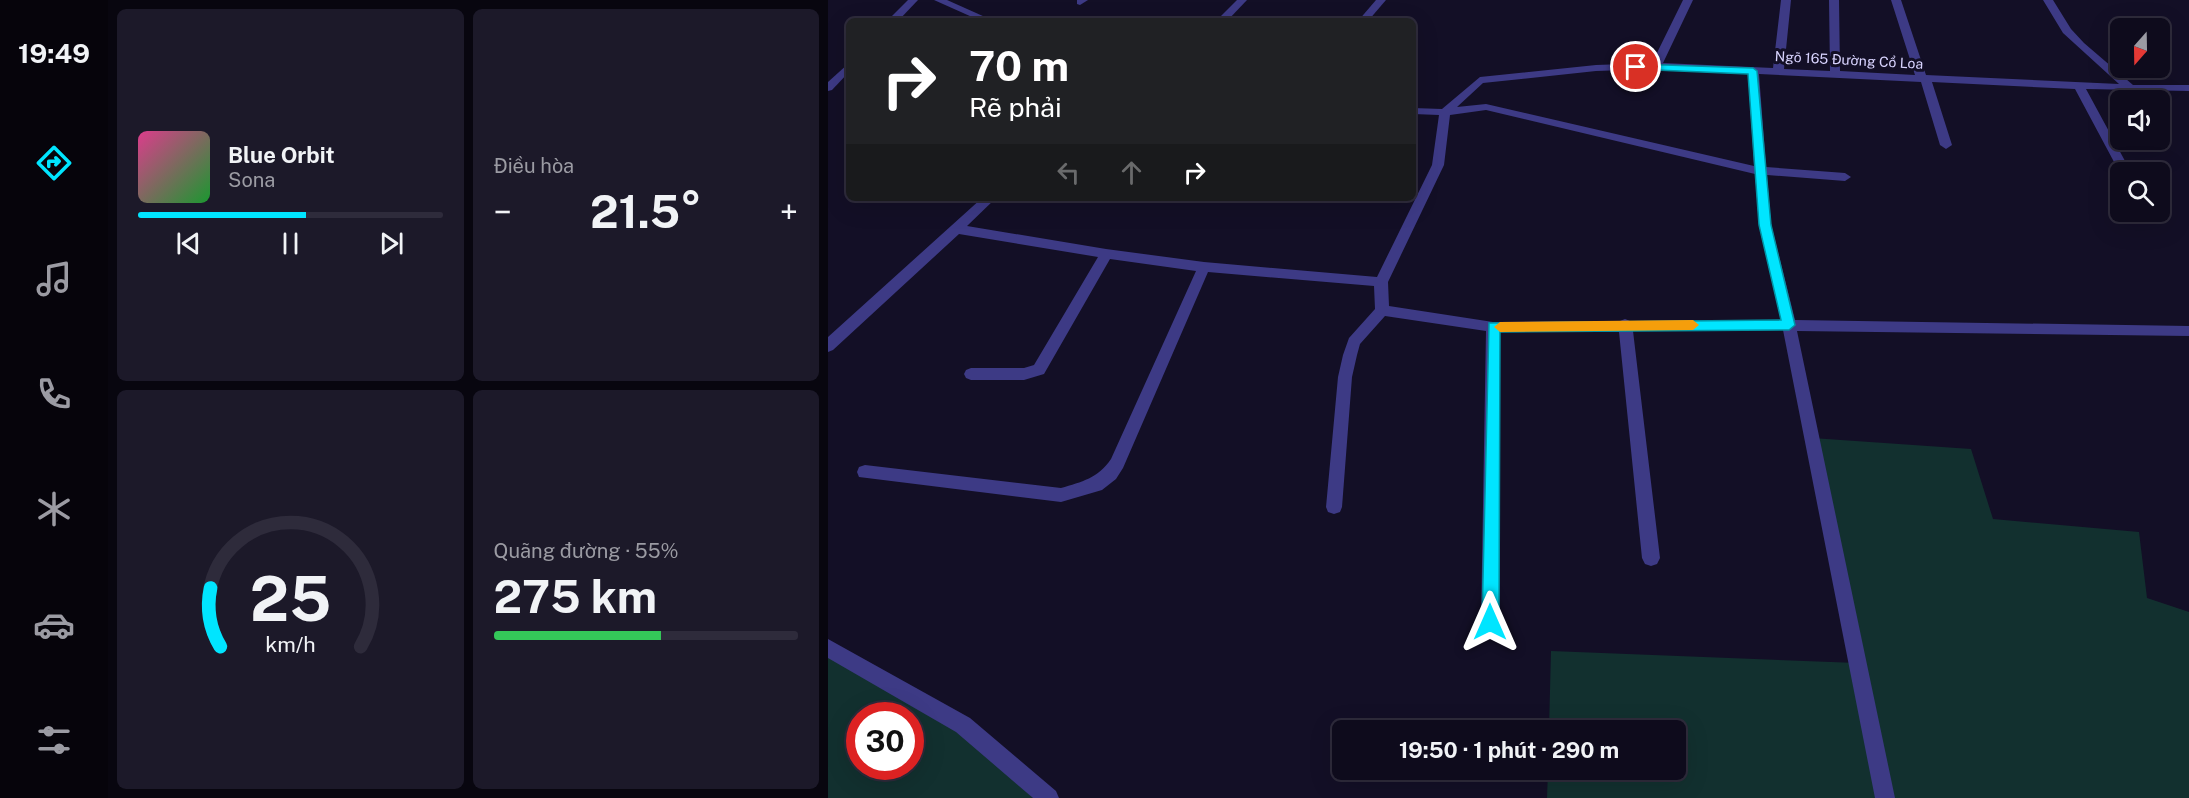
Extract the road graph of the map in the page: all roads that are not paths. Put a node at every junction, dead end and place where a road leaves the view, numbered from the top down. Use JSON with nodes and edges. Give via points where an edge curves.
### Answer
{"nodes":[{"id":1,"x":913,"y":0,"type":"edge"},
{"id":2,"x":939,"y":0,"type":"edge"},
{"id":3,"x":1242,"y":0,"type":"edge"},
{"id":4,"x":1381,"y":0,"type":"edge"},
{"id":5,"x":1688,"y":0,"type":"edge"},
{"id":6,"x":1786,"y":0,"type":"edge"},
{"id":7,"x":1834,"y":0,"type":"edge"},
{"id":8,"x":1896,"y":0,"type":"edge"},
{"id":9,"x":2048,"y":0,"type":"edge"},
{"id":10,"x":895,"y":18,"type":"edge"},
{"id":11,"x":982,"y":18,"type":"edge"},
{"id":12,"x":1224,"y":18,"type":"edge"},
{"id":13,"x":1366,"y":18,"type":"edge"},
{"id":14,"x":1656,"y":66,"type":"junction"},
{"id":15,"x":846,"y":69,"type":"edge"},
{"id":16,"x":1753,"y":71,"type":"junction"},
{"id":17,"x":1778,"y":72,"type":"junction"},
{"id":18,"x":1835,"y":74,"type":"junction"},
{"id":19,"x":1924,"y":78,"type":"junction"},
{"id":20,"x":2078,"y":85,"type":"junction"},
{"id":21,"x":828,"y":88,"type":"edge"},
{"id":22,"x":2130,"y":88,"type":"junction"},
{"id":23,"x":2189,"y":88,"type":"edge"},
{"id":24,"x":1416,"y":111,"type":"edge"},
{"id":25,"x":1445,"y":111,"type":"junction"},
{"id":26,"x":1946,"y":145,"type":"dead end"},
{"id":27,"x":2120,"y":162,"type":"edge"},
{"id":28,"x":1761,"y":171,"type":"junction"},
{"id":29,"x":1845,"y":177,"type":"dead end"},
{"id":30,"x":987,"y":201,"type":"edge"},
{"id":31,"x":956,"y":229,"type":"junction"},
{"id":32,"x":1106,"y":254,"type":"junction"},
{"id":33,"x":1204,"y":267,"type":"junction"},
{"id":34,"x":1381,"y":282,"type":"junction"},
{"id":35,"x":1382,"y":310,"type":"junction"},
{"id":36,"x":1625,"y":324,"type":"junction"},
{"id":37,"x":1789,"y":325,"type":"junction"},
{"id":38,"x":1493,"y":327,"type":"junction"},
{"id":39,"x":2189,"y":331,"type":"edge"},
{"id":40,"x":828,"y":346,"type":"edge"},
{"id":41,"x":971,"y":374,"type":"dead end"},
{"id":42,"x":865,"y":472,"type":"dead end"},
{"id":43,"x":1334,"y":507,"type":"dead end"},
{"id":44,"x":1651,"y":558,"type":"dead end"},
{"id":45,"x":1490,"y":622,"type":"dead end"},
{"id":46,"x":828,"y":648,"type":"edge"},
{"id":47,"x":1049,"y":798,"type":"edge"},
{"id":48,"x":1885,"y":798,"type":"edge"}],
"edges":[{"from":1,"to":10,"type":"street"},
{"from":2,"to":11,"type":"street"},
{"from":3,"to":12,"type":"street"},
{"from":4,"to":13,"type":"street"},
{"from":5,"to":14,"type":"street"},
{"from":6,"to":17,"type":"street"},
{"from":7,"to":18,"type":"street"},
{"from":8,"to":19,"type":"street","via":[[1916,67]]},
{"from":9,"to":22,"type":"street","via":[[2080,45]]},
{"from":14,"to":16,"type":"street","name":"Ngõ 165 Đường Cổ Loa"},
{"from":14,"to":25,"type":"street","name":"Ngõ 165 Đường Cổ Loa","via":[[1480,80]]},
{"from":15,"to":21,"type":"street"},
{"from":16,"to":17,"type":"street","name":"Ngõ 165 Đường Cổ Loa"},
{"from":16,"to":28,"type":"street"},
{"from":17,"to":18,"type":"street","name":"Ngõ 165 Đường Cổ Loa"},
{"from":18,"to":19,"type":"street","name":"Ngõ 165 Đường Cổ Loa"},
{"from":19,"to":20,"type":"street","name":"Ngõ 165 Đường Cổ Loa"},
{"from":19,"to":26,"type":"street"},
{"from":20,"to":22,"type":"street","name":"Ngõ 165 Đường Cổ Loa"},
{"from":20,"to":27,"type":"street"},
{"from":22,"to":23,"type":"street","name":"Ngõ 165 Đường Cổ Loa"},
{"from":24,"to":25,"type":"street"},
{"from":25,"to":28,"type":"street","via":[[1486,107]]},
{"from":25,"to":34,"type":"street","via":[[1438,165]]},
{"from":28,"to":29,"type":"street"},
{"from":28,"to":37,"type":"street","via":[[1765,225]]},
{"from":30,"to":31,"type":"street"},
{"from":31,"to":32,"type":"street"},
{"from":31,"to":40,"type":"street"},
{"from":32,"to":33,"type":"street"},
{"from":32,"to":41,"type":"street","via":[[1039,370],[1024,374]]},
{"from":33,"to":34,"type":"street"},
{"from":33,"to":42,"type":"street","via":[[1117,463],[1096,485],[1061,495]]},
{"from":34,"to":35,"type":"street"},
{"from":35,"to":38,"type":"street"},
{"from":35,"to":43,"type":"street","via":[[1354,342],[1350,355]]},
{"from":36,"to":37,"type":"street"},
{"from":36,"to":38,"type":"street"},
{"from":36,"to":44,"type":"street"},
{"from":37,"to":39,"type":"street"},
{"from":37,"to":48,"type":"street"},
{"from":38,"to":45,"type":"street"},
{"from":46,"to":47,"type":"street","via":[[963,725]]}]}
